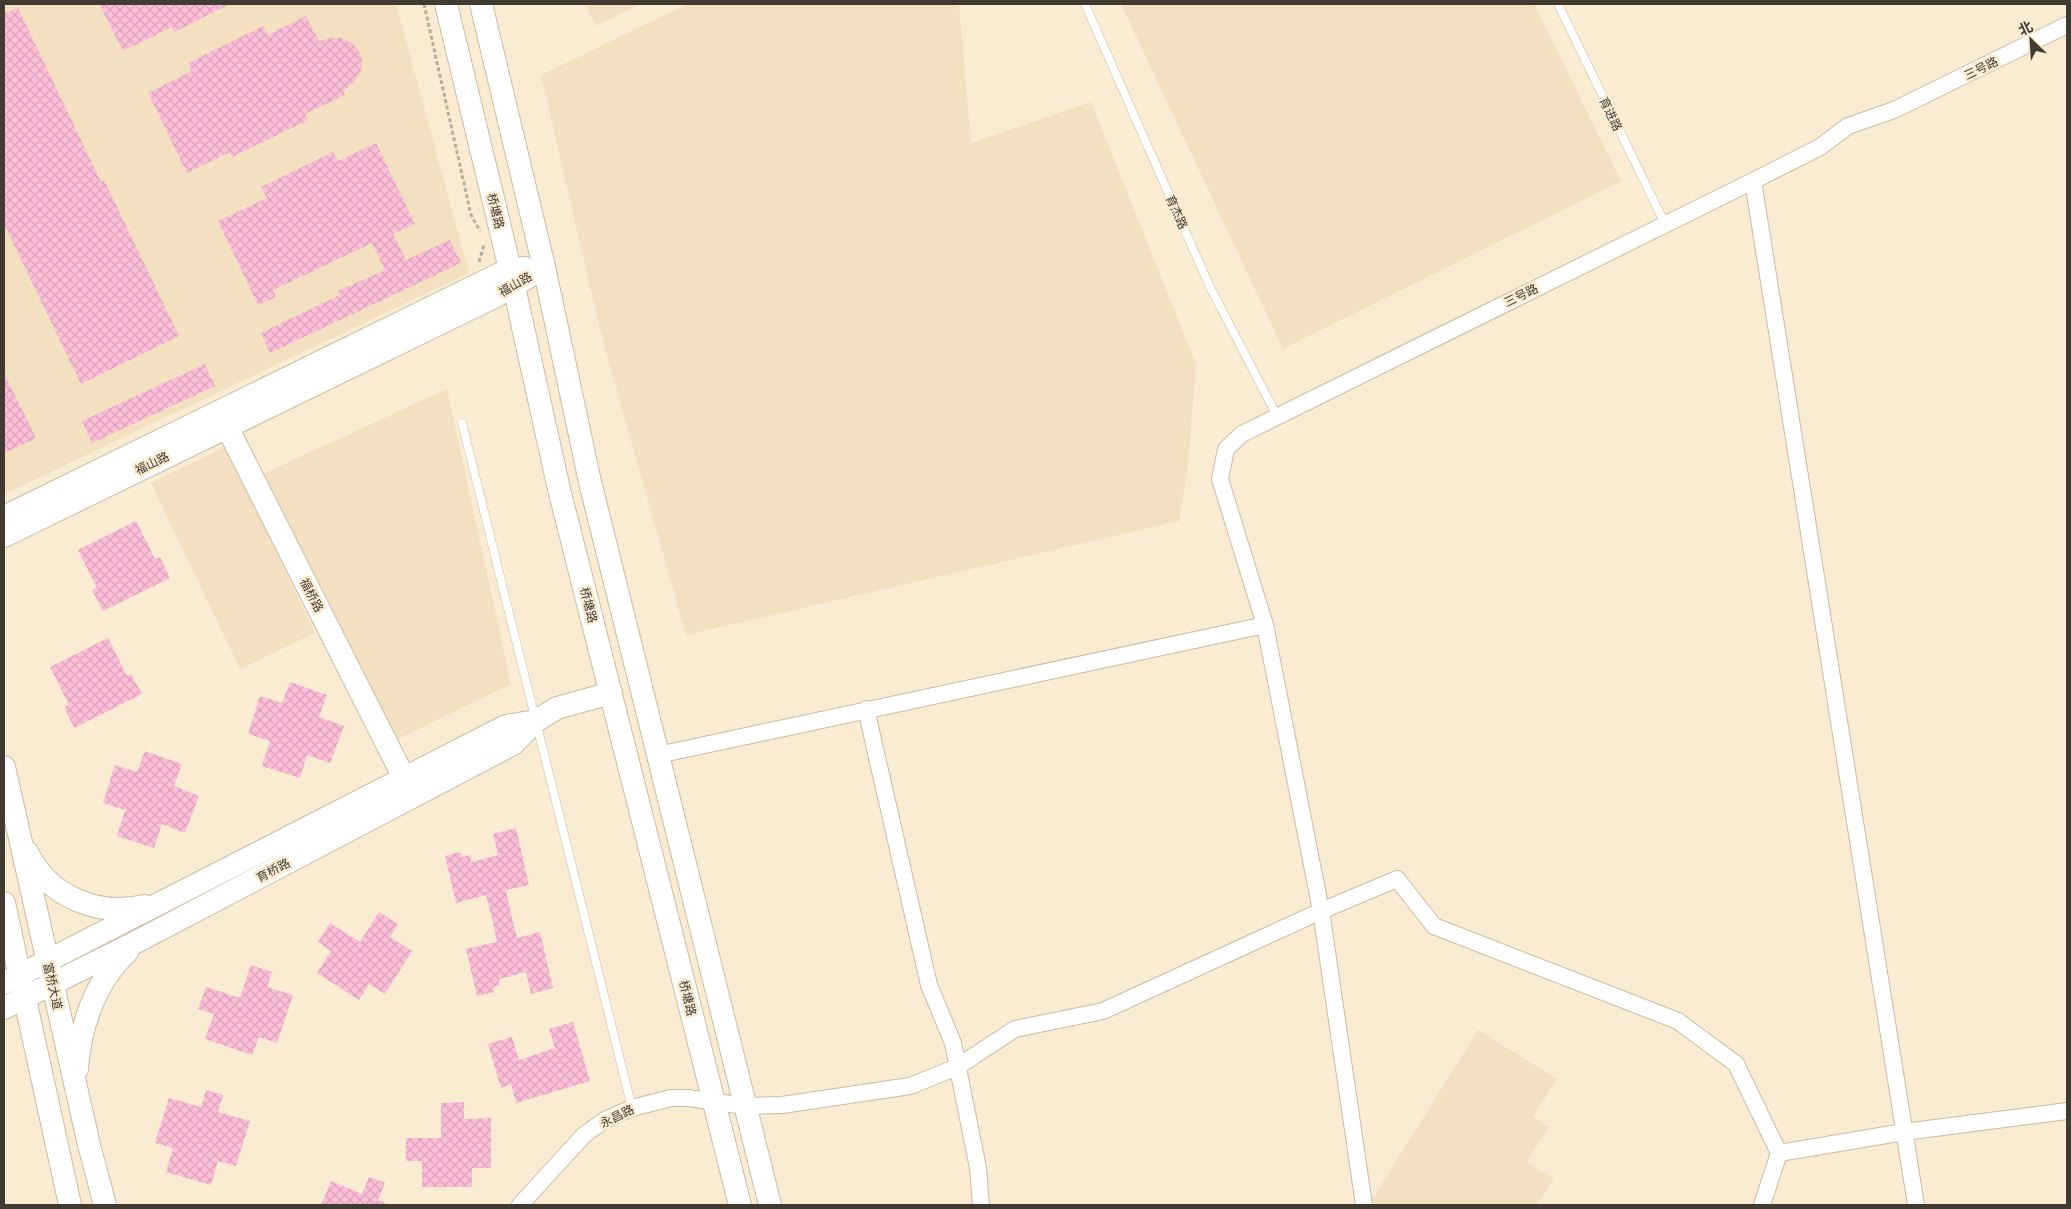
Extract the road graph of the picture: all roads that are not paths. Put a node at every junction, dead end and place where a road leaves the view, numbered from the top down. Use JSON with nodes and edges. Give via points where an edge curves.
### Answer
{"nodes":[{"id":1,"x":446,"y":4,"type":"edge"},
{"id":2,"x":481,"y":4,"type":"edge"},
{"id":3,"x":1085,"y":4,"type":"edge"},
{"id":4,"x":1558,"y":4,"type":"edge"},
{"id":5,"x":2067,"y":25,"type":"edge"},
{"id":6,"x":1753,"y":181,"type":"junction"},
{"id":7,"x":1665,"y":224,"type":"junction"},
{"id":8,"x":544,"y":267,"type":"junction"},
{"id":9,"x":512,"y":277,"type":"junction"},
{"id":10,"x":1277,"y":416,"type":"junction"},
{"id":11,"x":224,"y":419,"type":"junction"},
{"id":12,"x":462,"y":424,"type":"dead end"},
{"id":13,"x":4,"y":517,"type":"edge"},
{"id":14,"x":4,"y":536,"type":"edge"},
{"id":15,"x":1265,"y":625,"type":"junction"},
{"id":16,"x":611,"y":693,"type":"junction"},
{"id":17,"x":866,"y":709,"type":"junction"},
{"id":18,"x":536,"y":721,"type":"junction"},
{"id":19,"x":658,"y":754,"type":"junction"},
{"id":20,"x":4,"y":767,"type":"edge"},
{"id":21,"x":404,"y":778,"type":"junction"},
{"id":22,"x":18,"y":832,"type":"junction"},
{"id":23,"x":165,"y":901,"type":"junction"},
{"id":24,"x":4,"y":903,"type":"edge"},
{"id":25,"x":1321,"y":911,"type":"junction"},
{"id":26,"x":138,"y":941,"type":"junction"},
{"id":27,"x":47,"y":961,"type":"junction"},
{"id":28,"x":12,"y":979,"type":"edge"},
{"id":29,"x":52,"y":984,"type":"junction"},
{"id":30,"x":24,"y":998,"type":"junction"},
{"id":31,"x":4,"y":1008,"type":"edge"},
{"id":32,"x":957,"y":1067,"type":"junction"},
{"id":33,"x":76,"y":1088,"type":"junction"},
{"id":34,"x":714,"y":1102,"type":"junction"},
{"id":35,"x":746,"y":1106,"type":"junction"},
{"id":36,"x":632,"y":1108,"type":"junction"},
{"id":37,"x":2067,"y":1112,"type":"edge"},
{"id":38,"x":1904,"y":1132,"type":"junction"},
{"id":39,"x":1779,"y":1153,"type":"junction"},
{"id":40,"x":98,"y":1181,"type":"junction"},
{"id":41,"x":68,"y":1197,"type":"edge"},
{"id":42,"x":105,"y":1205,"type":"edge"},
{"id":43,"x":520,"y":1205,"type":"edge"},
{"id":44,"x":740,"y":1205,"type":"edge"},
{"id":45,"x":770,"y":1205,"type":"edge"},
{"id":46,"x":981,"y":1205,"type":"edge"},
{"id":47,"x":1364,"y":1205,"type":"edge"},
{"id":48,"x":1762,"y":1205,"type":"edge"},
{"id":49,"x":1916,"y":1205,"type":"edge"}],
"edges":[{"from":1,"to":9,"type":"street","name":"桥塘路"},
{"from":2,"to":8,"type":"street"},
{"from":3,"to":10,"type":"lane","name":"育杰路","via":[[1209,285]]},
{"from":4,"to":7,"type":"lane","name":"育进路"},
{"from":5,"to":6,"type":"street","name":"三号路","via":[[1894,110],[1848,126],[1820,147]]},
{"from":6,"to":7,"type":"street","name":"三号路"},
{"from":6,"to":38,"type":"street"},
{"from":7,"to":10,"type":"street","name":"三号路"},
{"from":8,"to":9,"type":"street","name":"福山路"},
{"from":8,"to":19,"type":"street","via":[[590,482]]},
{"from":9,"to":11,"type":"street","name":"福山路"},
{"from":9,"to":16,"type":"street","name":"桥塘路","via":[[559,489]]},
{"from":10,"to":15,"type":"street","name":"三号路","via":[[1242,434],[1226,449],[1220,479]]},
{"from":11,"to":13,"type":"street","name":"福山路"},
{"from":11,"to":14,"type":"street","name":"福山路"},
{"from":11,"to":21,"type":"street","name":"福桥路"},
{"from":12,"to":18,"type":"lane"},
{"from":15,"to":17,"type":"street"},
{"from":15,"to":25,"type":"street"},
{"from":16,"to":18,"type":"street","name":"育桥路","via":[[557,708]]},
{"from":16,"to":34,"type":"street","name":"桥塘路"},
{"from":17,"to":19,"type":"street"},
{"from":17,"to":32,"type":"street","via":[[929,985],[954,1043]]},
{"from":18,"to":21,"type":"street","name":"育桥路","via":[[506,726]]},
{"from":18,"to":26,"type":"street","name":"育桥路","via":[[513,744]]},
{"from":18,"to":36,"type":"lane"},
{"from":19,"to":35,"type":"street"},
{"from":20,"to":22,"type":"street","name":"富桥大道"},
{"from":21,"to":23,"type":"street","name":"育桥路"},
{"from":22,"to":23,"type":"street","via":[[30,859],[47,880],[67,896],[86,905],[107,910]]},
{"from":22,"to":27,"type":"street","name":"富桥大道"},
{"from":23,"to":27,"type":"street","name":"育桥路"},
{"from":24,"to":28,"type":"street"},
{"from":25,"to":32,"type":"street","name":"永昌路","via":[[1103,1011],[1015,1029]]},
{"from":25,"to":39,"type":"street","name":"永昌路","via":[[1396,879],[1434,926],[1678,1020],[1736,1064]]},
{"from":25,"to":47,"type":"street"},
{"from":26,"to":29,"type":"street","name":"育桥路"},
{"from":26,"to":33,"type":"street","via":[[107,975],[88,1015],[81,1040]]},
{"from":27,"to":28,"type":"street","name":"育桥路"},
{"from":27,"to":29,"type":"street","name":"富桥大道"},
{"from":28,"to":30,"type":"street"},
{"from":29,"to":30,"type":"street","name":"育桥路"},
{"from":29,"to":33,"type":"street","name":"富桥大道"},
{"from":30,"to":31,"type":"street","name":"育桥路"},
{"from":30,"to":41,"type":"street"},
{"from":32,"to":35,"type":"street","name":"永昌路","via":[[910,1086],[782,1105]]},
{"from":32,"to":46,"type":"street","via":[[978,1168]]},
{"from":33,"to":40,"type":"street","name":"富桥大道"},
{"from":34,"to":35,"type":"street","name":"永昌路"},
{"from":34,"to":36,"type":"street","name":"永昌路","via":[[671,1098]]},
{"from":34,"to":44,"type":"street","name":"桥塘路"},
{"from":35,"to":45,"type":"street"},
{"from":36,"to":43,"type":"street","name":"永昌路","via":[[605,1120],[584,1135]]},
{"from":37,"to":38,"type":"street"},
{"from":38,"to":39,"type":"street"},
{"from":38,"to":49,"type":"street"},
{"from":39,"to":48,"type":"street"},
{"from":40,"to":41,"type":"street"},
{"from":40,"to":42,"type":"street","name":"富桥大道"}]}
